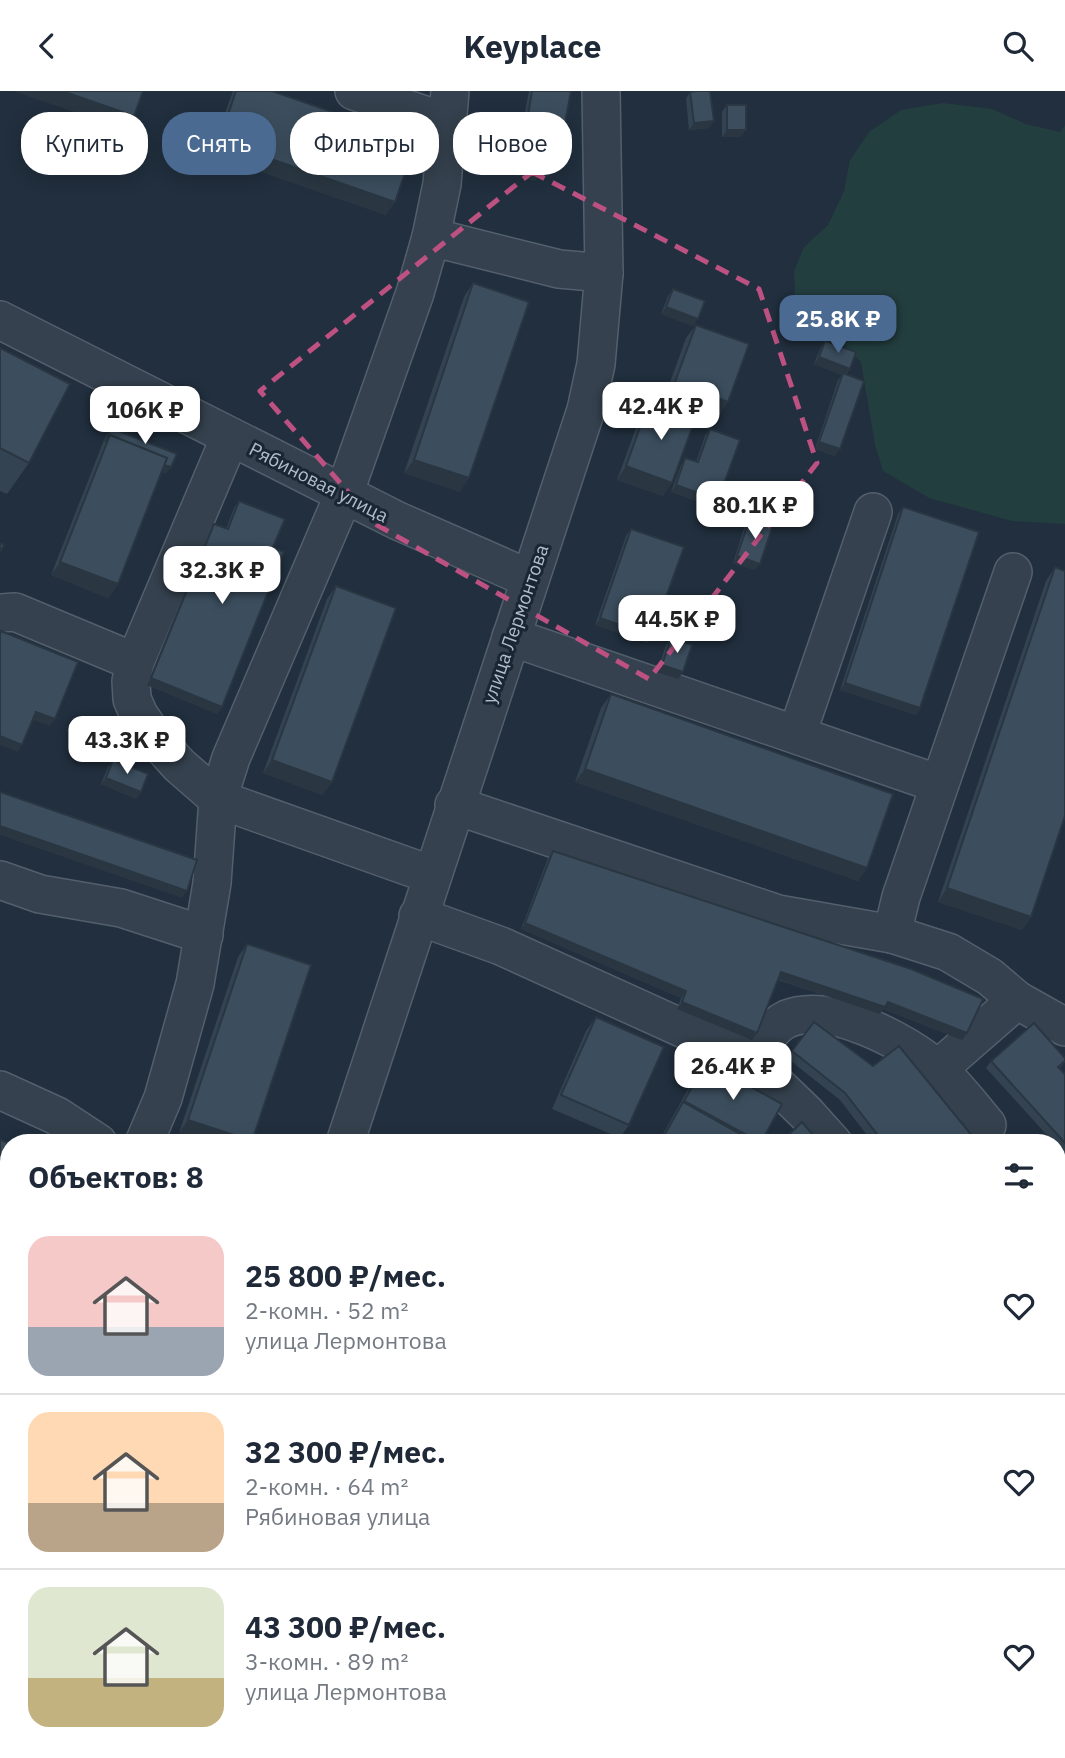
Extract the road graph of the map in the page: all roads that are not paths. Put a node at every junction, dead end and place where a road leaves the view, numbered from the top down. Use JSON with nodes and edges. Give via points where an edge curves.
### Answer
{"nodes":[{"id":1,"x":354,"y":91,"type":"edge"},
{"id":2,"x":601,"y":91,"type":"edge"},
{"id":3,"x":449,"y":107,"type":"edge"},
{"id":4,"x":431,"y":237,"type":"junction"},
{"id":5,"x":604,"y":273,"type":"junction"},
{"id":6,"x":0,"y":320,"type":"edge"},
{"id":7,"x":230,"y":437,"type":"junction"},
{"id":8,"x":344,"y":494,"type":"junction"},
{"id":9,"x":873,"y":512,"type":"dead end"},
{"id":10,"x":1013,"y":572,"type":"dead end"},
{"id":11,"x":530,"y":579,"type":"junction"},
{"id":12,"x":0,"y":613,"type":"edge"},
{"id":13,"x":511,"y":637,"type":"junction"},
{"id":14,"x":135,"y":662,"type":"junction"},
{"id":15,"x":797,"y":734,"type":"junction"},
{"id":16,"x":939,"y":784,"type":"junction"},
{"id":17,"x":218,"y":799,"type":"junction"},
{"id":18,"x":454,"y":805,"type":"junction"},
{"id":19,"x":432,"y":875,"type":"junction"},
{"id":20,"x":0,"y":880,"type":"edge"},
{"id":21,"x":418,"y":916,"type":"junction"},
{"id":22,"x":892,"y":934,"type":"junction"},
{"id":23,"x":204,"y":935,"type":"junction"},
{"id":24,"x":1017,"y":1000,"type":"junction"},
{"id":25,"x":1065,"y":1027,"type":"edge"},
{"id":26,"x":750,"y":1059,"type":"junction"},
{"id":27,"x":938,"y":1069,"type":"junction"},
{"id":28,"x":0,"y":1090,"type":"edge"},
{"id":29,"x":987,"y":1125,"type":"dead end"},
{"id":30,"x":84,"y":1134,"type":"edge"},
{"id":31,"x":148,"y":1134,"type":"edge"},
{"id":32,"x":348,"y":1134,"type":"edge"},
{"id":33,"x":825,"y":1134,"type":"edge"}],
"edges":[{"from":1,"to":3,"type":"street"},
{"from":2,"to":5,"type":"street","name":"улица Лермонтова"},
{"from":3,"to":4,"type":"street","via":[[442,184]]},
{"from":4,"to":5,"type":"street","via":[[559,269]]},
{"from":4,"to":8,"type":"street"},
{"from":5,"to":11,"type":"street","name":"улица Лермонтова","via":[[596,364],[586,410]]},
{"from":6,"to":7,"type":"street","name":"Рябиновая улица"},
{"from":7,"to":8,"type":"street","name":"Рябиновая улица"},
{"from":7,"to":14,"type":"street"},
{"from":8,"to":11,"type":"street","name":"Рябиновая улица"},
{"from":8,"to":17,"type":"street","via":[[230,758]]},
{"from":9,"to":15,"type":"street"},
{"from":10,"to":16,"type":"street"},
{"from":11,"to":13,"type":"street","name":"улица Лермонтова"},
{"from":12,"to":14,"type":"street","via":[[15,612]]},
{"from":13,"to":15,"type":"street"},
{"from":13,"to":18,"type":"street","name":"улица Лермонтова"},
{"from":14,"to":17,"type":"street","via":[[132,699],[139,715],[178,765]]},
{"from":15,"to":16,"type":"street"},
{"from":16,"to":22,"type":"street"},
{"from":17,"to":19,"type":"street"},
{"from":17,"to":23,"type":"street"},
{"from":18,"to":19,"type":"street","name":"улица Лермонтова"},
{"from":18,"to":22,"type":"street","via":[[778,914]]},
{"from":19,"to":21,"type":"street","name":"улица Лермонтова"},
{"from":20,"to":23,"type":"street","via":[[40,894],[134,912]]},
{"from":21,"to":26,"type":"street","via":[[501,946]]},
{"from":21,"to":32,"type":"street","name":"улица Лермонтова"},
{"from":22,"to":24,"type":"street","via":[[948,952]]},
{"from":23,"to":31,"type":"street","via":[[163,1098]]},
{"from":24,"to":25,"type":"street"},
{"from":24,"to":27,"type":"street"},
{"from":26,"to":27,"type":"street","via":[[786,1020],[810,1014],[849,1020],[904,1043]]},
{"from":26,"to":33,"type":"street"},
{"from":27,"to":29,"type":"street"},
{"from":28,"to":30,"type":"street"}]}
